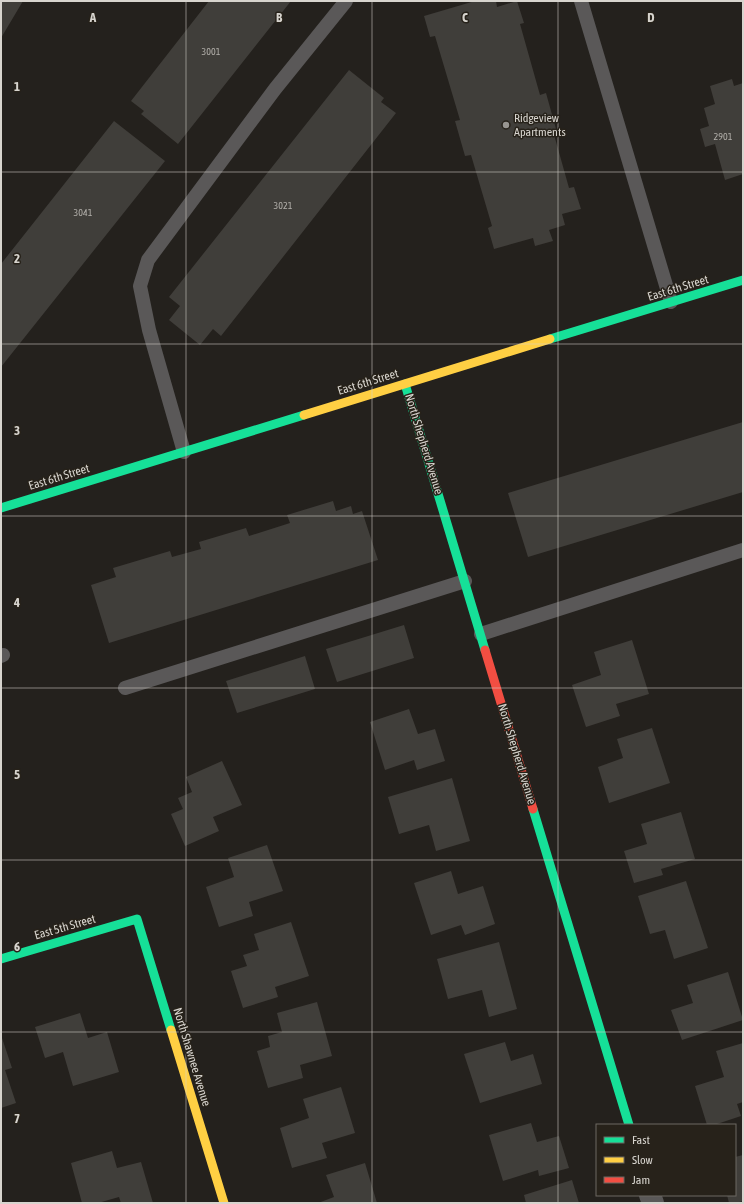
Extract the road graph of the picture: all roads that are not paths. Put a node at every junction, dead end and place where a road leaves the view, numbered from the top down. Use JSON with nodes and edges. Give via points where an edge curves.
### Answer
{"nodes":[{"id":1,"x":346,"y":1,"type":"edge"},
{"id":2,"x":582,"y":1,"type":"edge"},
{"id":3,"x":743,"y":280,"type":"edge"},
{"id":4,"x":671,"y":302,"type":"junction"},
{"id":5,"x":405,"y":384,"type":"junction"},
{"id":6,"x":184,"y":452,"type":"junction"},
{"id":7,"x":1,"y":508,"type":"edge"},
{"id":8,"x":743,"y":550,"type":"edge"},
{"id":9,"x":465,"y":581,"type":"junction"},
{"id":10,"x":481,"y":634,"type":"junction"},
{"id":11,"x":125,"y":688,"type":"dead end"},
{"id":12,"x":136,"y":919,"type":"joint"},
{"id":13,"x":1,"y":959,"type":"edge"},
{"id":14,"x":629,"y":1124,"type":"edge"},
{"id":15,"x":224,"y":1203,"type":"edge"}],
"edges":[{"from":1,"to":6,"type":"lane","via":[[275,89],[148,260],[140,286],[149,330]]},
{"from":2,"to":4,"type":"lane"},
{"from":3,"to":4,"type":"street","name":"East 6th Street"},
{"from":4,"to":5,"type":"street","name":"East 6th Street"},
{"from":5,"to":6,"type":"street","name":"East 6th Street"},
{"from":5,"to":9,"type":"street","name":"North Shepherd Avenue"},
{"from":6,"to":7,"type":"street","name":"East 6th Street"},
{"from":8,"to":10,"type":"lane"},
{"from":9,"to":10,"type":"street","name":"North Shepherd Avenue"},
{"from":9,"to":11,"type":"lane"},
{"from":10,"to":14,"type":"street","name":"North Shepherd Avenue"},
{"from":12,"to":13,"type":"street","name":"East 5th Street"},
{"from":12,"to":15,"type":"street","name":"North Shawnee Avenue"}]}
